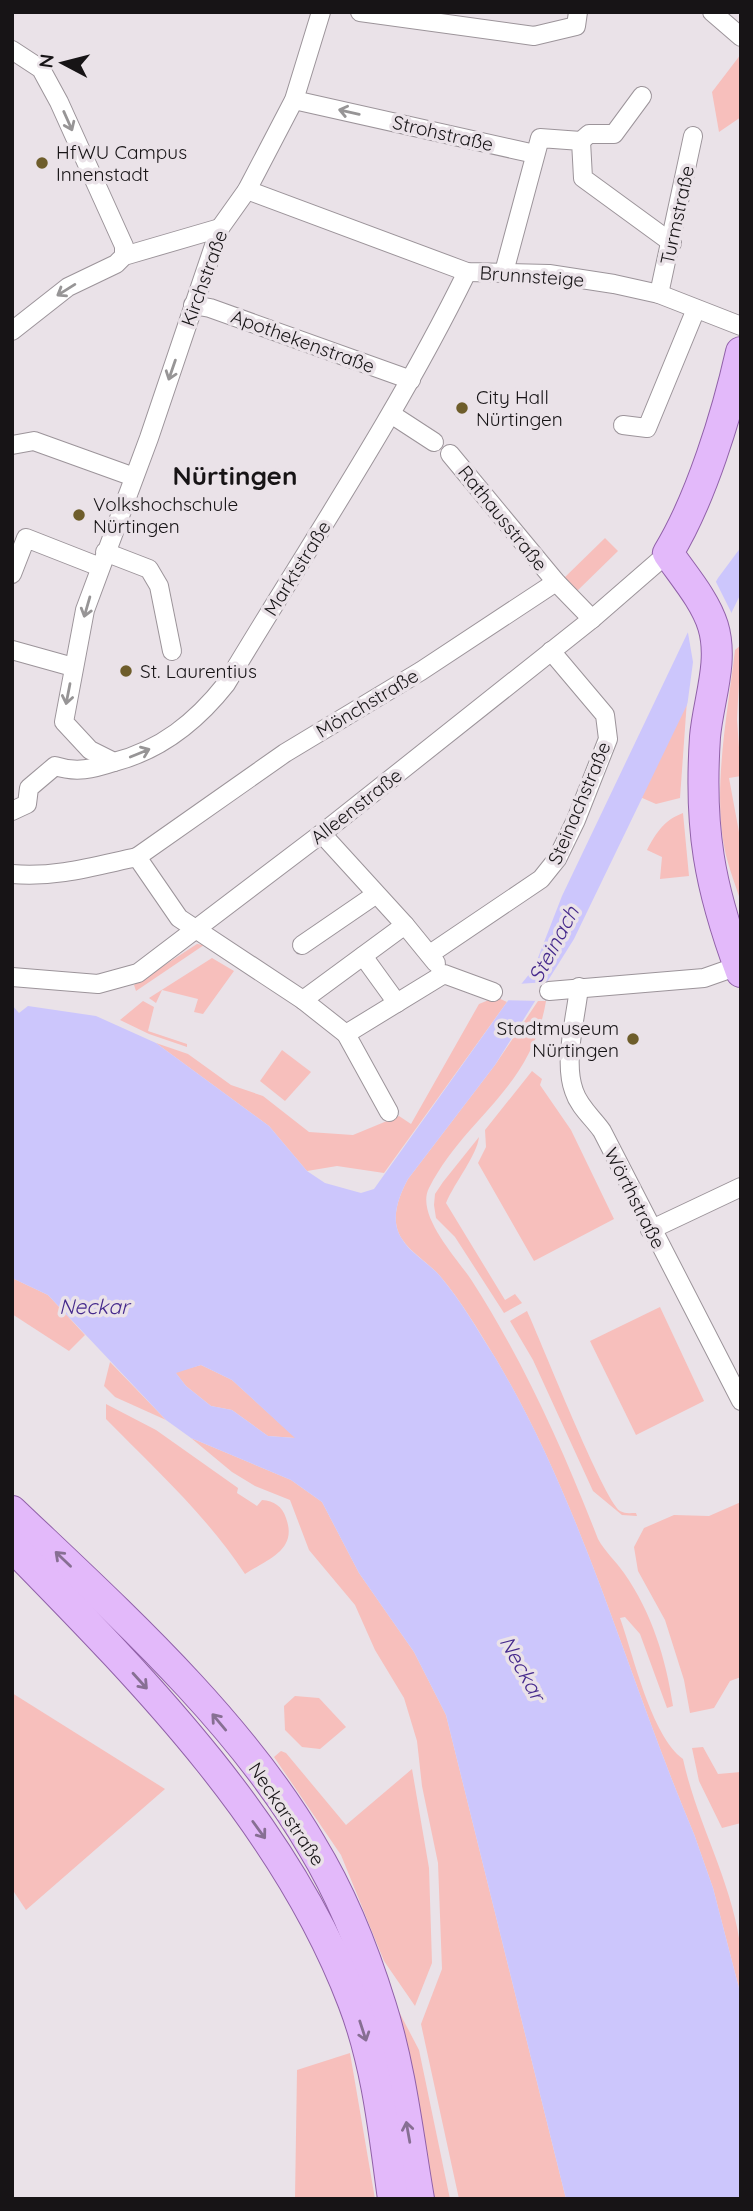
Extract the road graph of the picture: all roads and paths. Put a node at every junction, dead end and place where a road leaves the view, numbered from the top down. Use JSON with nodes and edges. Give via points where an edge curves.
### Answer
{"nodes":[{"id":1,"x":321,"y":12,"type":"edge"},
{"id":2,"x":360,"y":12,"type":"edge"},
{"id":3,"x":578,"y":12,"type":"edge"},
{"id":4,"x":712,"y":12,"type":"edge"},
{"id":5,"x":741,"y":37,"type":"edge"},
{"id":6,"x":12,"y":50,"type":"edge"},
{"id":7,"x":642,"y":96,"type":"dead end"},
{"id":8,"x":294,"y":100,"type":"junction"},
{"id":9,"x":693,"y":136,"type":"dead end"},
{"id":10,"x":581,"y":141,"type":"junction"},
{"id":11,"x":535,"y":154,"type":"junction"},
{"id":12,"x":247,"y":190,"type":"junction"},
{"id":13,"x":220,"y":228,"type":"junction"},
{"id":14,"x":672,"y":243,"type":"junction"},
{"id":15,"x":124,"y":256,"type":"junction"},
{"id":16,"x":467,"y":272,"type":"junction"},
{"id":17,"x":504,"y":272,"type":"junction"},
{"id":18,"x":659,"y":294,"type":"junction"},
{"id":19,"x":193,"y":305,"type":"junction"},
{"id":20,"x":696,"y":309,"type":"junction"},
{"id":21,"x":741,"y":326,"type":"edge"},
{"id":22,"x":12,"y":331,"type":"edge"},
{"id":23,"x":741,"y":352,"type":"edge"},
{"id":24,"x":411,"y":380,"type":"junction"},
{"id":25,"x":391,"y":414,"type":"junction"},
{"id":26,"x":623,"y":425,"type":"dead end"},
{"id":27,"x":434,"y":442,"type":"dead end"},
{"id":28,"x":12,"y":445,"type":"edge"},
{"id":29,"x":450,"y":454,"type":"dead end"},
{"id":30,"x":134,"y":477,"type":"junction"},
{"id":31,"x":668,"y":553,"type":"junction"},
{"id":32,"x":102,"y":560,"type":"junction"},
{"id":33,"x":12,"y":574,"type":"edge"},
{"id":34,"x":556,"y":582,"type":"junction"},
{"id":35,"x":592,"y":619,"type":"junction"},
{"id":36,"x":12,"y":650,"type":"edge"},
{"id":37,"x":172,"y":651,"type":"dead end"},
{"id":38,"x":551,"y":651,"type":"junction"},
{"id":39,"x":73,"y":667,"type":"junction"},
{"id":40,"x":114,"y":762,"type":"junction"},
{"id":41,"x":12,"y":811,"type":"edge"},
{"id":42,"x":322,"y":834,"type":"junction"},
{"id":43,"x":137,"y":857,"type":"junction"},
{"id":44,"x":12,"y":874,"type":"edge"},
{"id":45,"x":375,"y":895,"type":"junction"},
{"id":46,"x":405,"y":925,"type":"junction"},
{"id":47,"x":194,"y":930,"type":"junction"},
{"id":48,"x":302,"y":945,"type":"dead end"},
{"id":49,"x":430,"y":954,"type":"junction"},
{"id":50,"x":363,"y":956,"type":"junction"},
{"id":51,"x":740,"y":967,"type":"edge"},
{"id":52,"x":444,"y":974,"type":"junction"},
{"id":53,"x":12,"y":977,"type":"edge"},
{"id":54,"x":579,"y":987,"type":"junction"},
{"id":55,"x":549,"y":991,"type":"dead end"},
{"id":56,"x":493,"y":992,"type":"dead end"},
{"id":57,"x":303,"y":1000,"type":"junction"},
{"id":58,"x":397,"y":1003,"type":"junction"},
{"id":59,"x":346,"y":1034,"type":"junction"},
{"id":60,"x":389,"y":1112,"type":"dead end"},
{"id":61,"x":741,"y":1187,"type":"edge"},
{"id":62,"x":650,"y":1230,"type":"junction"},
{"id":63,"x":741,"y":1401,"type":"edge"},
{"id":64,"x":12,"y":1510,"type":"edge"},
{"id":65,"x":12,"y":1546,"type":"edge"},
{"id":66,"x":245,"y":1752,"type":"junction"},
{"id":67,"x":219,"y":1775,"type":"junction"},
{"id":68,"x":393,"y":2199,"type":"edge"},
{"id":69,"x":419,"y":2199,"type":"edge"}],
"edges":[{"from":1,"to":8,"type":"street","name":"Kirchstraße"},
{"from":2,"to":3,"type":"street","via":[[534,36],[576,26]]},
{"from":4,"to":5,"type":"street"},
{"from":6,"to":15,"type":"street","one_way":true,"via":[[41,69],[59,102],[124,246]]},
{"from":7,"to":10,"type":"street","via":[[614,134],[589,134]]},
{"from":11,"to":8,"type":"street","name":"Strohstraße","one_way":true},
{"from":8,"to":12,"type":"street","name":"Kirchstraße"},
{"from":9,"to":14,"type":"street","name":"Turmstraße"},
{"from":10,"to":11,"type":"street","via":[[540,138]]},
{"from":10,"to":14,"type":"street","via":[[583,178]]},
{"from":11,"to":17,"type":"street"},
{"from":12,"to":13,"type":"street","name":"Kirchstraße"},
{"from":12,"to":16,"type":"street","name":"Brunnsteige"},
{"from":13,"to":15,"type":"street"},
{"from":13,"to":19,"type":"street","name":"Kirchstraße"},
{"from":14,"to":18,"type":"street","name":"Turmstraße"},
{"from":15,"to":22,"type":"street","one_way":true,"via":[[68,287]]},
{"from":16,"to":17,"type":"street","name":"Brunnsteige"},
{"from":16,"to":24,"type":"street","name":"Marktstraße"},
{"from":17,"to":18,"type":"street","name":"Brunnsteige","via":[[562,276]]},
{"from":18,"to":20,"type":"street","name":"Brunnsteige"},
{"from":19,"to":24,"type":"street","name":"Apothekenstraße"},
{"from":19,"to":30,"type":"street","name":"Kirchstraße","one_way":true},
{"from":20,"to":21,"type":"street","name":"Brunnsteige"},
{"from":20,"to":26,"type":"street","via":[[647,428]]},
{"from":23,"to":31,"type":"main road","via":[[702,479],[683,529]]},
{"from":24,"to":25,"type":"street","name":"Marktstraße"},
{"from":25,"to":27,"type":"street"},
{"from":40,"to":25,"type":"street","name":"Marktstraße","one_way":true,"via":[[141,755],[204,712],[226,684]]},
{"from":28,"to":30,"type":"street","via":[[34,440]]},
{"from":29,"to":34,"type":"street","name":"Rathausstraße"},
{"from":30,"to":32,"type":"street","name":"Kirchstraße"},
{"from":31,"to":35,"type":"street","name":"Alleenstraße"},
{"from":31,"to":51,"type":"main road","via":[[713,626],[717,654],[702,795],[705,845],[716,903]]},
{"from":32,"to":33,"type":"street","via":[[26,538]]},
{"from":32,"to":37,"type":"street","via":[[149,569],[159,586]]},
{"from":32,"to":39,"type":"street","name":"Kirchstraße","one_way":true},
{"from":34,"to":35,"type":"street"},
{"from":34,"to":43,"type":"street","name":"Mönchstraße","via":[[285,753]]},
{"from":35,"to":38,"type":"street","name":"Alleenstraße"},
{"from":36,"to":39,"type":"street"},
{"from":38,"to":42,"type":"street","name":"Alleenstraße"},
{"from":38,"to":49,"type":"street","name":"Steinachstraße","via":[[605,715],[608,739],[581,808],[550,871]]},
{"from":39,"to":40,"type":"street","name":"Kirchstraße","one_way":true,"via":[[64,722],[90,750]]},
{"from":40,"to":41,"type":"street","name":"Marktstraße","via":[[68,771],[55,766],[29,788],[27,804]]},
{"from":42,"to":45,"type":"street"},
{"from":42,"to":47,"type":"street","name":"Alleenstraße"},
{"from":43,"to":44,"type":"street","name":"Mönchstraße","via":[[43,876]]},
{"from":43,"to":47,"type":"street","via":[[179,918]]},
{"from":45,"to":46,"type":"street"},
{"from":45,"to":48,"type":"street"},
{"from":46,"to":49,"type":"street"},
{"from":46,"to":50,"type":"street"},
{"from":47,"to":53,"type":"street","name":"Alleenstraße","via":[[138,973],[119,980],[80,984]]},
{"from":47,"to":57,"type":"street"},
{"from":49,"to":52,"type":"street"},
{"from":50,"to":57,"type":"street"},
{"from":50,"to":58,"type":"street"},
{"from":51,"to":54,"type":"street","via":[[704,978]]},
{"from":52,"to":56,"type":"street"},
{"from":52,"to":58,"type":"street"},
{"from":54,"to":55,"type":"street"},
{"from":54,"to":62,"type":"street","name":"Wörthstraße","via":[[573,1090],[602,1131]]},
{"from":57,"to":59,"type":"street"},
{"from":58,"to":59,"type":"street"},
{"from":59,"to":60,"type":"street"},
{"from":61,"to":62,"type":"street"},
{"from":62,"to":63,"type":"street","name":"Wörthstraße"},
{"from":66,"to":64,"type":"main road","name":"Neckarstraße","one_way":true,"via":[[138,1633]]},
{"from":65,"to":67,"type":"main road","name":"Neckarstraße","one_way":true,"via":[[145,1686]]},
{"from":66,"to":67,"type":"main road"},
{"from":69,"to":66,"type":"main road","name":"Neckarstraße","one_way":true,"via":[[394,2052],[363,1953],[312,1845]]},
{"from":67,"to":68,"type":"main road","name":"Neckarstraße","one_way":true,"via":[[288,1871],[329,1945],[354,2003],[369,2050]]}]}
